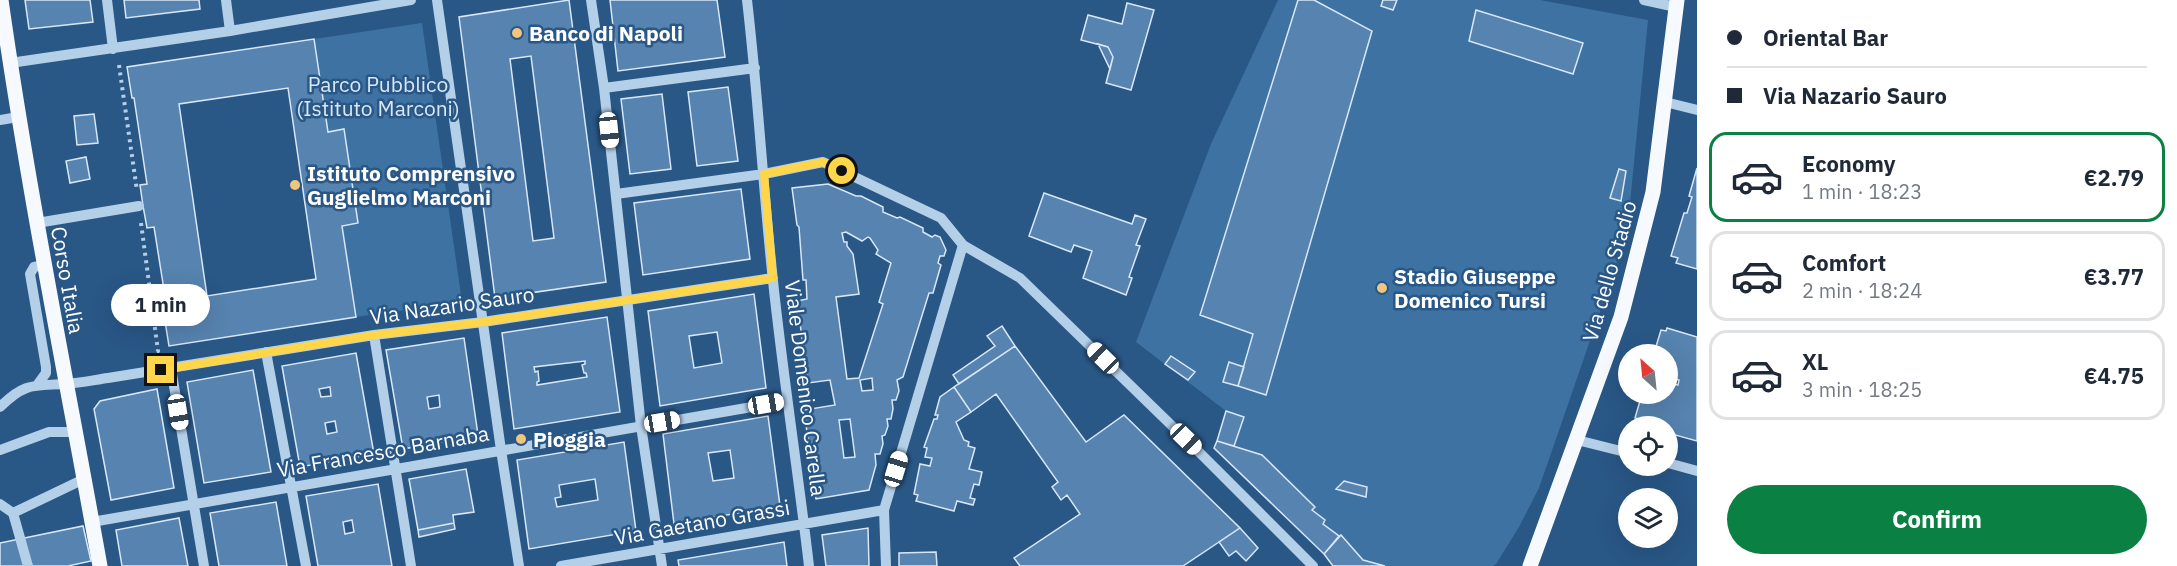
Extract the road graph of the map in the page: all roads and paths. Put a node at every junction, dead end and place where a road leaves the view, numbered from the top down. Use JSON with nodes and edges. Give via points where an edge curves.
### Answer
{"nodes":[{"id":1,"x":1,"y":0,"type":"edge"},
{"id":2,"x":107,"y":0,"type":"edge"},
{"id":3,"x":226,"y":0,"type":"edge"},
{"id":4,"x":330,"y":0,"type":"edge"},
{"id":5,"x":411,"y":0,"type":"edge"},
{"id":6,"x":437,"y":0,"type":"edge"},
{"id":7,"x":591,"y":0,"type":"edge"},
{"id":8,"x":747,"y":0,"type":"edge"},
{"id":9,"x":1644,"y":0,"type":"edge"},
{"id":10,"x":1677,"y":4,"type":"edge"},
{"id":11,"x":332,"y":13,"type":"junction"},
{"id":12,"x":230,"y":31,"type":"junction"},
{"id":13,"x":113,"y":49,"type":"junction"},
{"id":14,"x":118,"y":61,"type":"dead end"},
{"id":15,"x":10,"y":63,"type":"junction"},
{"id":16,"x":755,"y":68,"type":"junction"},
{"id":17,"x":604,"y":88,"type":"junction"},
{"id":18,"x":1665,"y":102,"type":"junction"},
{"id":19,"x":1697,"y":110,"type":"edge"},
{"id":20,"x":18,"y":117,"type":"junction"},
{"id":21,"x":0,"y":120,"type":"edge"},
{"id":22,"x":764,"y":174,"type":"junction"},
{"id":23,"x":616,"y":194,"type":"junction"},
{"id":24,"x":139,"y":206,"type":"junction"},
{"id":25,"x":37,"y":223,"type":"junction"},
{"id":26,"x":963,"y":245,"type":"junction"},
{"id":27,"x":44,"y":265,"type":"junction"},
{"id":28,"x":773,"y":278,"type":"junction"},
{"id":29,"x":628,"y":299,"type":"junction"},
{"id":30,"x":483,"y":322,"type":"junction"},
{"id":31,"x":374,"y":335,"type":"junction"},
{"id":32,"x":266,"y":352,"type":"junction"},
{"id":33,"x":148,"y":353,"type":"dead end"},
{"id":34,"x":171,"y":368,"type":"junction"},
{"id":35,"x":38,"y":384,"type":"junction"},
{"id":36,"x":65,"y":384,"type":"junction"},
{"id":37,"x":786,"y":401,"type":"junction"},
{"id":38,"x":0,"y":406,"type":"edge"},
{"id":39,"x":641,"y":426,"type":"junction"},
{"id":40,"x":75,"y":432,"type":"junction"},
{"id":41,"x":1577,"y":440,"type":"junction"},
{"id":42,"x":0,"y":450,"type":"edge"},
{"id":43,"x":501,"y":450,"type":"junction"},
{"id":44,"x":1618,"y":450,"type":"edge"},
{"id":45,"x":1678,"y":466,"type":"edge"},
{"id":46,"x":396,"y":469,"type":"junction"},
{"id":47,"x":1697,"y":471,"type":"edge"},
{"id":48,"x":84,"y":479,"type":"junction"},
{"id":49,"x":291,"y":487,"type":"junction"},
{"id":50,"x":0,"y":504,"type":"edge"},
{"id":51,"x":194,"y":504,"type":"junction"},
{"id":52,"x":884,"y":510,"type":"junction"},
{"id":53,"x":13,"y":513,"type":"junction"},
{"id":54,"x":92,"y":522,"type":"junction"},
{"id":55,"x":804,"y":524,"type":"junction"},
{"id":56,"x":1539,"y":543,"type":"junction"},
{"id":57,"x":660,"y":549,"type":"junction"},
{"id":58,"x":28,"y":566,"type":"edge"},
{"id":59,"x":100,"y":566,"type":"edge"},
{"id":60,"x":204,"y":566,"type":"edge"},
{"id":61,"x":306,"y":566,"type":"edge"},
{"id":62,"x":411,"y":566,"type":"edge"},
{"id":63,"x":519,"y":566,"type":"edge"},
{"id":64,"x":561,"y":566,"type":"edge"},
{"id":65,"x":662,"y":566,"type":"edge"},
{"id":66,"x":809,"y":566,"type":"edge"},
{"id":67,"x":886,"y":566,"type":"edge"},
{"id":68,"x":1313,"y":566,"type":"edge"},
{"id":69,"x":1518,"y":566,"type":"edge"},
{"id":70,"x":1530,"y":566,"type":"edge"}],
"edges":[{"from":1,"to":15,"type":"main road","name":"Corso Italia"},
{"from":2,"to":13,"type":"street"},
{"from":3,"to":12,"type":"street"},
{"from":4,"to":11,"type":"street"},
{"from":5,"to":11,"type":"street"},
{"from":6,"to":30,"type":"street"},
{"from":7,"to":17,"type":"street"},
{"from":8,"to":16,"type":"street","name":"Viale Domenico Carella"},
{"from":9,"to":10,"type":"street"},
{"from":10,"to":18,"type":"main road","name":"Via dello Stadio"},
{"from":11,"to":12,"type":"street"},
{"from":12,"to":13,"type":"street"},
{"from":13,"to":15,"type":"street"},
{"from":14,"to":24,"type":"path"},
{"from":15,"to":20,"type":"main road","name":"Corso Italia"},
{"from":16,"to":17,"type":"street"},
{"from":16,"to":22,"type":"street","name":"Viale Domenico Carella"},
{"from":17,"to":23,"type":"street"},
{"from":18,"to":19,"type":"street"},
{"from":18,"to":41,"type":"main road","name":"Via dello Stadio","via":[[1653,192],[1622,317]]},
{"from":20,"to":21,"type":"street"},
{"from":20,"to":25,"type":"main road","name":"Corso Italia"},
{"from":22,"to":23,"type":"street"},
{"from":22,"to":26,"type":"street","via":[[823,162],[941,218]]},
{"from":22,"to":28,"type":"street","name":"Viale Domenico Carella"},
{"from":23,"to":29,"type":"street"},
{"from":24,"to":25,"type":"street"},
{"from":24,"to":33,"type":"path","via":[[158,351]]},
{"from":25,"to":27,"type":"main road","name":"Corso Italia"},
{"from":26,"to":52,"type":"street"},
{"from":26,"to":68,"type":"street","via":[[1020,278]]},
{"from":27,"to":35,"type":"street","via":[[34,267],[30,274],[46,368]]},
{"from":27,"to":36,"type":"main road","name":"Corso Italia"},
{"from":28,"to":29,"type":"street","name":"Via Nazario Sauro"},
{"from":28,"to":37,"type":"street","name":"Viale Domenico Carella"},
{"from":29,"to":30,"type":"street","name":"Via Nazario Sauro"},
{"from":29,"to":39,"type":"street"},
{"from":30,"to":31,"type":"street","name":"Via Nazario Sauro"},
{"from":30,"to":43,"type":"street"},
{"from":31,"to":32,"type":"street","name":"Via Nazario Sauro"},
{"from":31,"to":46,"type":"street"},
{"from":32,"to":34,"type":"street","name":"Via Nazario Sauro"},
{"from":32,"to":49,"type":"street"},
{"from":34,"to":36,"type":"street","name":"Via Nazario Sauro"},
{"from":34,"to":51,"type":"street"},
{"from":35,"to":36,"type":"street","name":"Via Nazario Sauro"},
{"from":35,"to":38,"type":"street","via":[[23,389]]},
{"from":36,"to":40,"type":"main road","name":"Corso Italia"},
{"from":37,"to":39,"type":"street","name":"Via Francesco Barnaba"},
{"from":37,"to":55,"type":"street","name":"Viale Domenico Carella"},
{"from":39,"to":43,"type":"street","name":"Via Francesco Barnaba"},
{"from":39,"to":57,"type":"street"},
{"from":40,"to":42,"type":"street","via":[[49,432]]},
{"from":40,"to":48,"type":"main road","name":"Corso Italia"},
{"from":41,"to":44,"type":"street"},
{"from":41,"to":56,"type":"main road","name":"Via dello Stadio"},
{"from":43,"to":46,"type":"street","name":"Via Francesco Barnaba"},
{"from":43,"to":63,"type":"street"},
{"from":45,"to":47,"type":"street"},
{"from":46,"to":49,"type":"street","name":"Via Francesco Barnaba"},
{"from":46,"to":62,"type":"street"},
{"from":48,"to":53,"type":"street"},
{"from":48,"to":54,"type":"main road","name":"Corso Italia"},
{"from":49,"to":51,"type":"street","name":"Via Francesco Barnaba"},
{"from":49,"to":61,"type":"street"},
{"from":50,"to":53,"type":"street"},
{"from":51,"to":54,"type":"street","name":"Via Francesco Barnaba"},
{"from":51,"to":60,"type":"street"},
{"from":52,"to":55,"type":"street","name":"Via Gaetano Grassi"},
{"from":52,"to":67,"type":"street"},
{"from":53,"to":58,"type":"street"},
{"from":54,"to":59,"type":"main road","name":"Corso Italia"},
{"from":55,"to":57,"type":"street","name":"Via Gaetano Grassi"},
{"from":55,"to":66,"type":"street","name":"Viale Domenico Carella"},
{"from":56,"to":69,"type":"main road","name":"Via dello Stadio"},
{"from":56,"to":70,"type":"main road","name":"Via dello Stadio"},
{"from":57,"to":64,"type":"street","name":"Via Gaetano Grassi"},
{"from":57,"to":65,"type":"street"}]}
